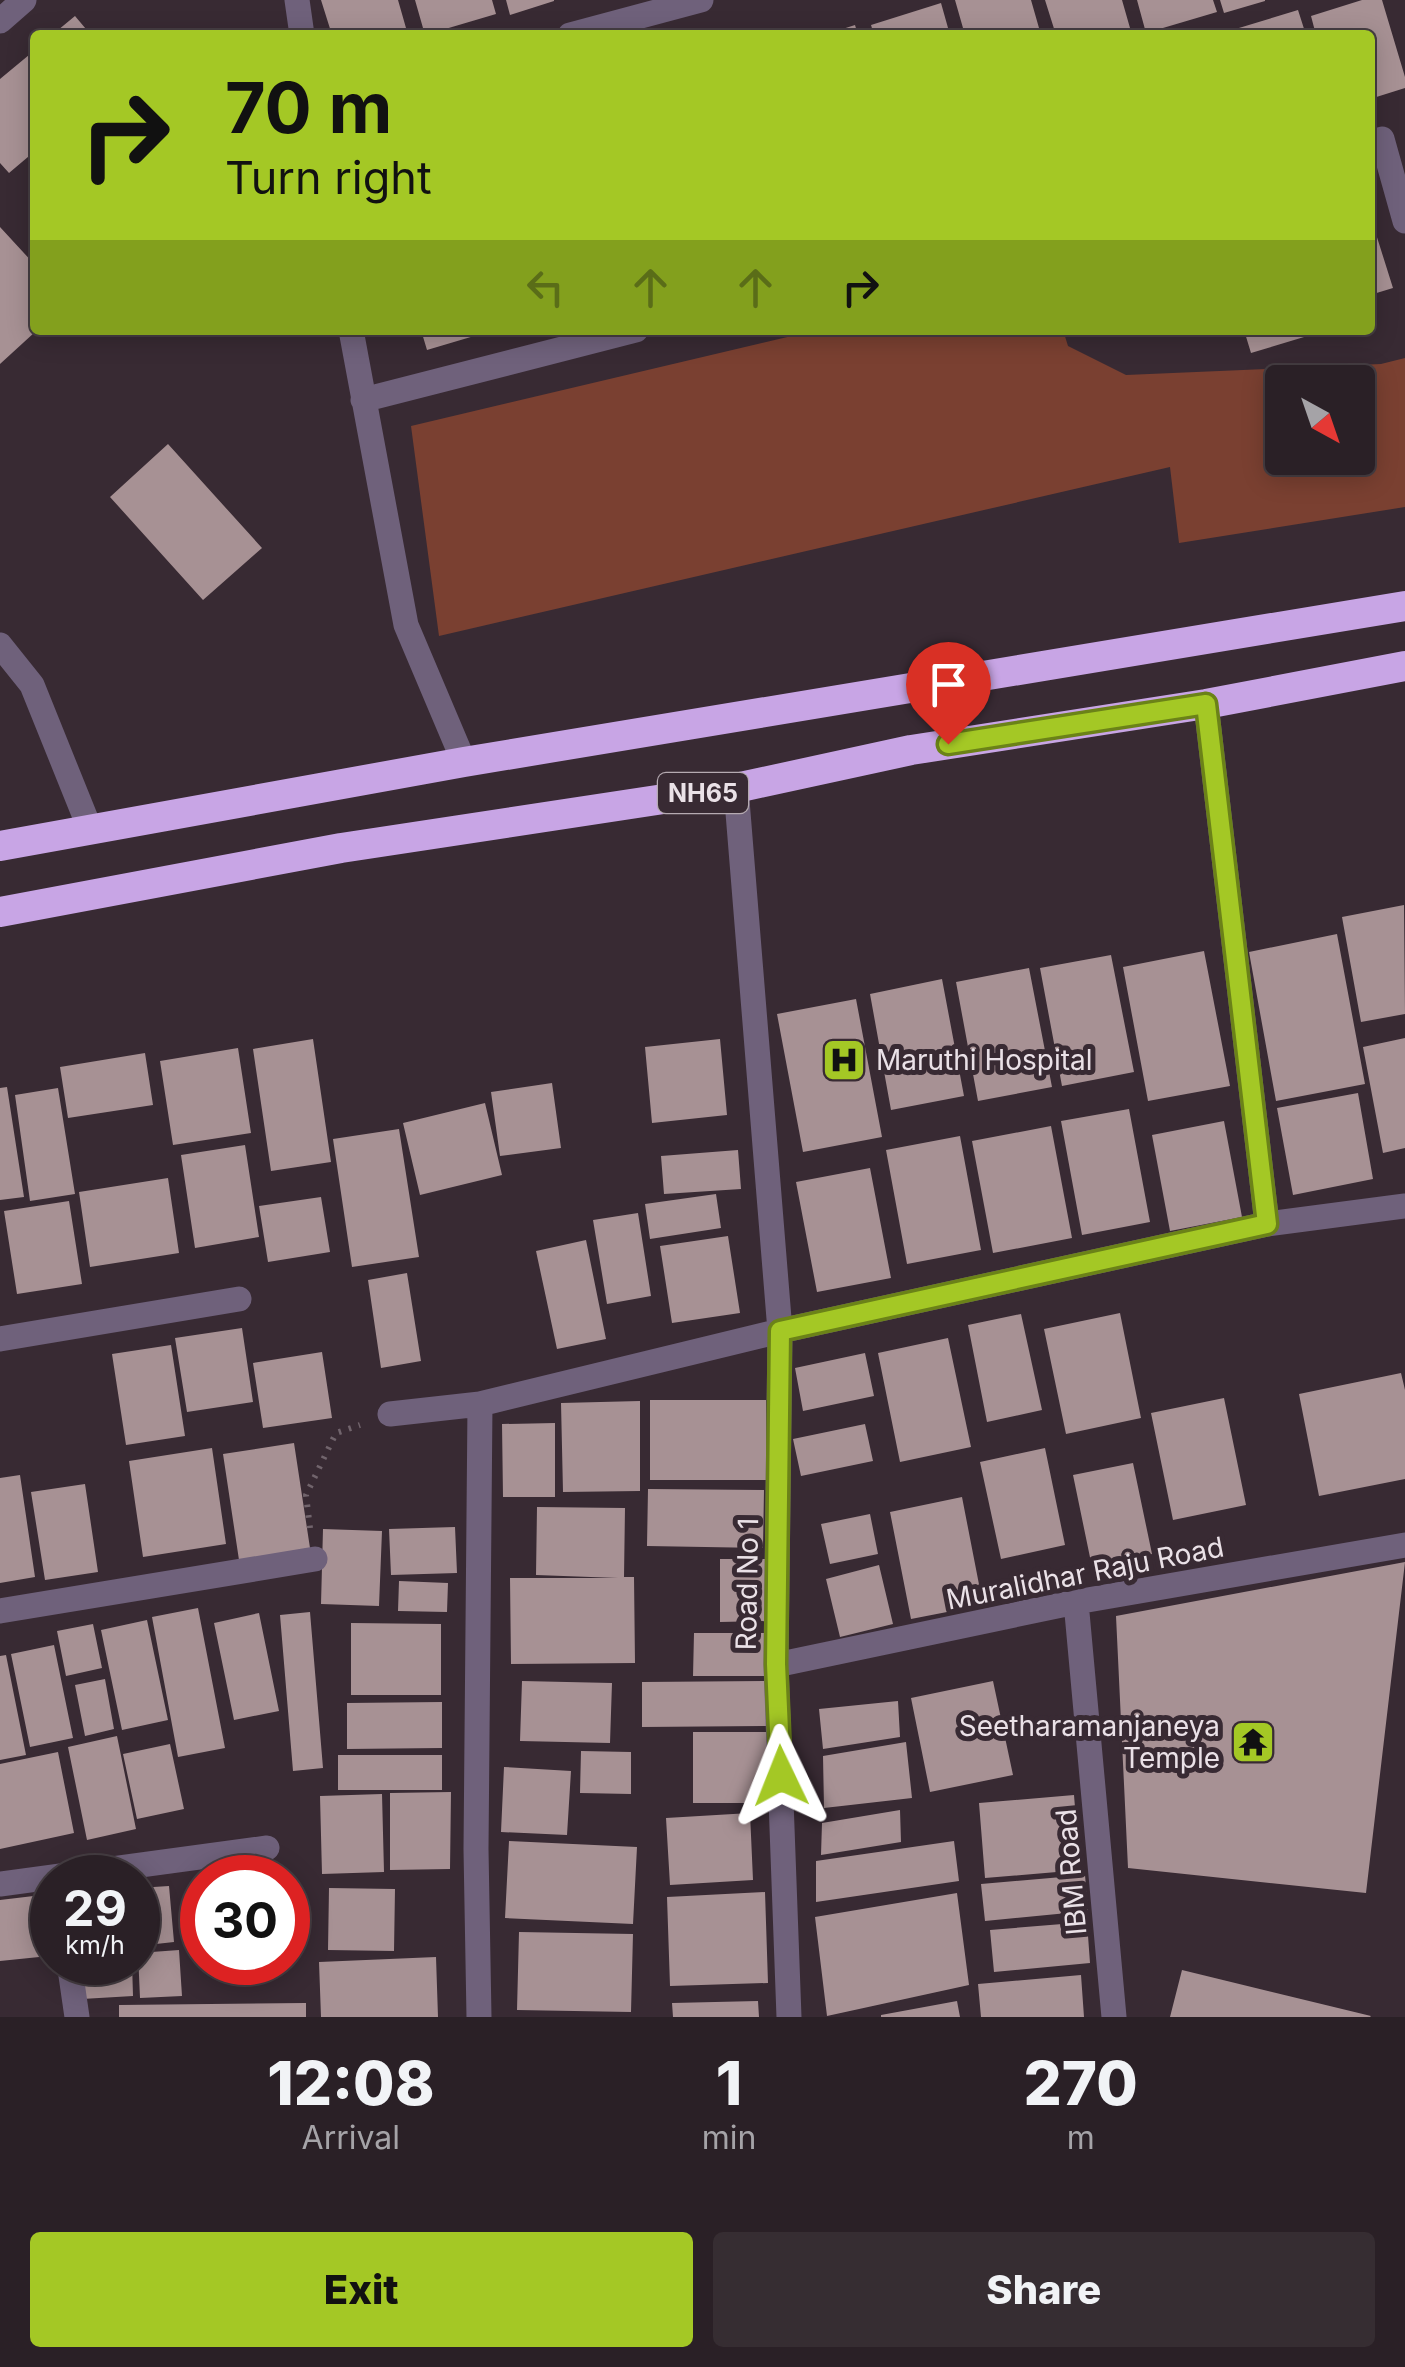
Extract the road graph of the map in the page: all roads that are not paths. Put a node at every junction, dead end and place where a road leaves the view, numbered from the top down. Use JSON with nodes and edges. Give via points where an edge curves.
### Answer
{"nodes":[{"id":1,"x":24,"y":0,"type":"edge"},
{"id":2,"x":296,"y":0,"type":"edge"},
{"id":3,"x":701,"y":0,"type":"edge"},
{"id":4,"x":0,"y":22,"type":"edge"},
{"id":5,"x":301,"y":30,"type":"edge"},
{"id":6,"x":589,"y":30,"type":"edge"},
{"id":7,"x":1375,"y":141,"type":"edge"},
{"id":8,"x":1405,"y":221,"type":"edge"},
{"id":9,"x":352,"y":335,"type":"edge"},
{"id":10,"x":616,"y":335,"type":"edge"},
{"id":11,"x":362,"y":400,"type":"junction"},
{"id":12,"x":1405,"y":606,"type":"edge"},
{"id":13,"x":0,"y":646,"type":"edge"},
{"id":14,"x":1405,"y":666,"type":"edge"},
{"id":15,"x":1206,"y":704,"type":"junction"},
{"id":16,"x":464,"y":762,"type":"junction"},
{"id":17,"x":736,"y":788,"type":"junction"},
{"id":18,"x":90,"y":829,"type":"junction"},
{"id":19,"x":0,"y":846,"type":"edge"},
{"id":20,"x":0,"y":912,"type":"edge"},
{"id":21,"x":1405,"y":1206,"type":"edge"},
{"id":22,"x":1267,"y":1224,"type":"junction"},
{"id":23,"x":239,"y":1299,"type":"dead end"},
{"id":24,"x":780,"y":1331,"type":"junction"},
{"id":25,"x":0,"y":1339,"type":"edge"},
{"id":26,"x":480,"y":1404,"type":"junction"},
{"id":27,"x":390,"y":1414,"type":"road end"},
{"id":28,"x":1405,"y":1544,"type":"edge"},
{"id":29,"x":314,"y":1559,"type":"road end"},
{"id":30,"x":1076,"y":1602,"type":"junction"},
{"id":31,"x":0,"y":1611,"type":"edge"},
{"id":32,"x":776,"y":1664,"type":"junction"},
{"id":33,"x":267,"y":1848,"type":"dead end"},
{"id":34,"x":160,"y":1862,"type":"edge"},
{"id":35,"x":30,"y":1880,"type":"edge"},
{"id":36,"x":0,"y":1884,"type":"edge"},
{"id":37,"x":72,"y":1985,"type":"edge"},
{"id":38,"x":76,"y":2017,"type":"edge"},
{"id":39,"x":478,"y":2017,"type":"edge"},
{"id":40,"x":790,"y":2017,"type":"edge"},
{"id":41,"x":1114,"y":2017,"type":"edge"}],
"edges":[{"from":1,"to":4,"type":"street"},
{"from":2,"to":5,"type":"street"},
{"from":3,"to":6,"type":"street"},
{"from":7,"to":8,"type":"street","via":[[1382,139]]},
{"from":9,"to":11,"type":"street"},
{"from":10,"to":11,"type":"street"},
{"from":11,"to":16,"type":"street","via":[[406,626]]},
{"from":12,"to":16,"type":"highway"},
{"from":13,"to":18,"type":"street","via":[[32,684]]},
{"from":14,"to":15,"type":"highway","number":"NH65"},
{"from":15,"to":17,"type":"highway","number":"NH65","via":[[911,750]]},
{"from":15,"to":22,"type":"street"},
{"from":16,"to":18,"type":"highway"},
{"from":17,"to":20,"type":"highway","number":"NH65","via":[[341,848]]},
{"from":17,"to":24,"type":"street","name":"Road No 1"},
{"from":18,"to":19,"type":"highway"},
{"from":21,"to":22,"type":"street"},
{"from":22,"to":24,"type":"street"},
{"from":23,"to":25,"type":"street"},
{"from":24,"to":26,"type":"street"},
{"from":24,"to":32,"type":"street","name":"Road No 1"},
{"from":26,"to":27,"type":"street"},
{"from":26,"to":39,"type":"street"},
{"from":28,"to":30,"type":"street","name":"Muralidhar Raju Road"},
{"from":29,"to":31,"type":"street"},
{"from":30,"to":32,"type":"street","name":"Muralidhar Raju Road"},
{"from":30,"to":41,"type":"street","name":"IBM Road"},
{"from":32,"to":40,"type":"street","name":"Road No 1"},
{"from":33,"to":34,"type":"street"},
{"from":35,"to":36,"type":"street"},
{"from":37,"to":38,"type":"street"}]}
